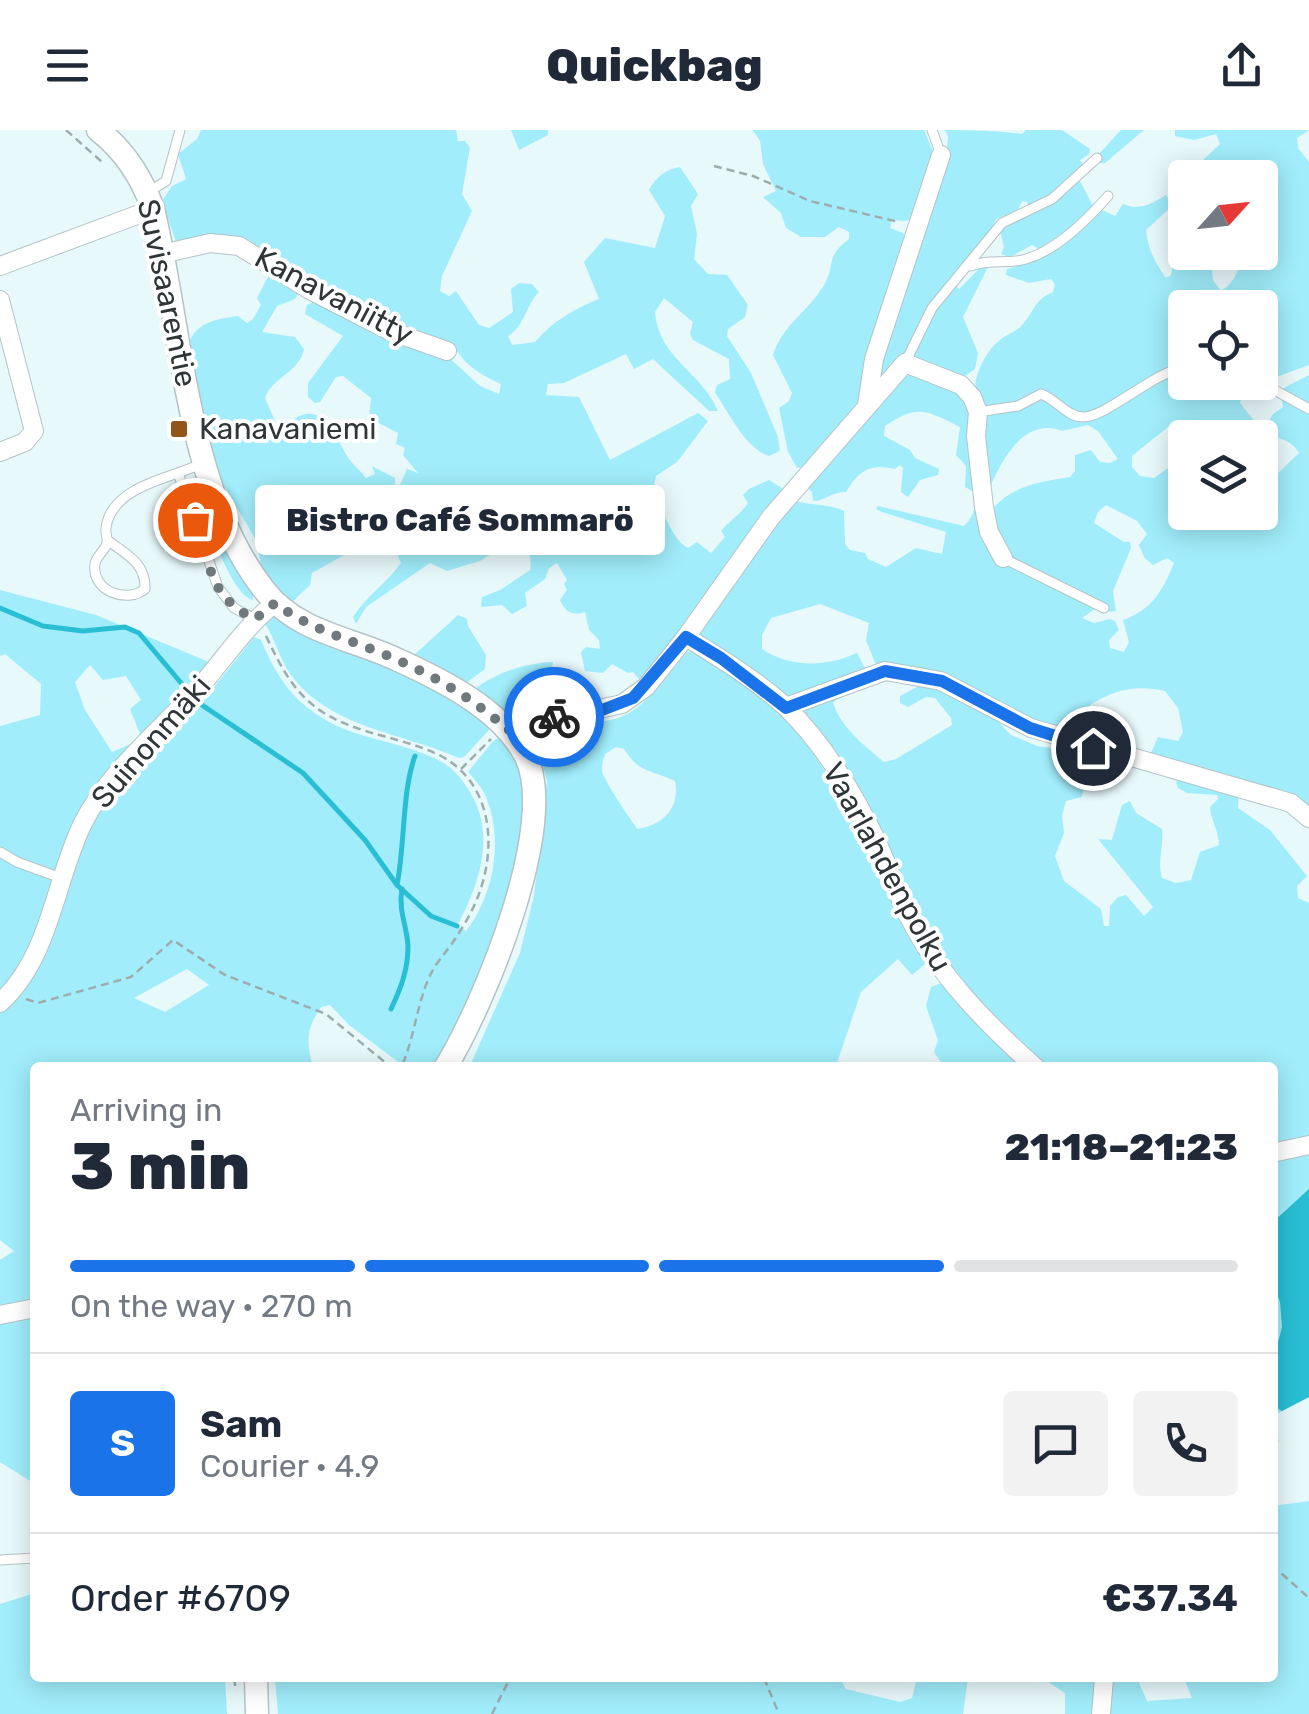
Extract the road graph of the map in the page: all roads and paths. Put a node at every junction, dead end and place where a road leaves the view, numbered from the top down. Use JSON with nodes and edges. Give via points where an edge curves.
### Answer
{"nodes":[{"id":1,"x":98,"y":130,"type":"edge"},
{"id":2,"x":180,"y":130,"type":"edge"},
{"id":3,"x":932,"y":130,"type":"edge"},
{"id":4,"x":941,"y":155,"type":"joint"},
{"id":5,"x":1097,"y":158,"type":"dead end"},
{"id":6,"x":714,"y":166,"type":"dead end"},
{"id":7,"x":1108,"y":196,"type":"dead end"},
{"id":8,"x":150,"y":200,"type":"junction"},
{"id":9,"x":915,"y":226,"type":"junction"},
{"id":10,"x":162,"y":254,"type":"junction"},
{"id":11,"x":0,"y":266,"type":"edge"},
{"id":12,"x":968,"y":266,"type":"junction"},
{"id":13,"x":0,"y":300,"type":"edge"},
{"id":14,"x":447,"y":351,"type":"dead end"},
{"id":15,"x":905,"y":362,"type":"junction"},
{"id":16,"x":1168,"y":373,"type":"edge"},
{"id":17,"x":1278,"y":392,"type":"edge"},
{"id":18,"x":866,"y":406,"type":"junction"},
{"id":19,"x":1309,"y":409,"type":"edge"},
{"id":20,"x":978,"y":412,"type":"junction"},
{"id":21,"x":1,"y":454,"type":"edge"},
{"id":22,"x":204,"y":463,"type":"junction"},
{"id":23,"x":178,"y":473,"type":"junction"},
{"id":24,"x":107,"y":540,"type":"junction"},
{"id":25,"x":1002,"y":558,"type":"joint"},
{"id":26,"x":275,"y":603,"type":"junction"},
{"id":27,"x":1104,"y":608,"type":"dead end"},
{"id":28,"x":255,"y":619,"type":"junction"},
{"id":29,"x":686,"y":637,"type":"junction"},
{"id":30,"x":786,"y":708,"type":"junction"},
{"id":31,"x":508,"y":730,"type":"junction"},
{"id":32,"x":460,"y":770,"type":"dead end"},
{"id":33,"x":1309,"y":818,"type":"edge"},
{"id":34,"x":0,"y":852,"type":"edge"},
{"id":35,"x":64,"y":878,"type":"junction"},
{"id":36,"x":5,"y":998,"type":"edge"},
{"id":37,"x":385,"y":1062,"type":"edge"},
{"id":38,"x":449,"y":1062,"type":"edge"},
{"id":39,"x":1030,"y":1062,"type":"edge"},
{"id":40,"x":1309,"y":1144,"type":"edge"},
{"id":41,"x":1278,"y":1152,"type":"edge"},
{"id":42,"x":30,"y":1309,"type":"edge"},
{"id":43,"x":0,"y":1315,"type":"edge"},
{"id":44,"x":30,"y":1558,"type":"edge"},
{"id":45,"x":0,"y":1560,"type":"edge"},
{"id":46,"x":1278,"y":1570,"type":"edge"},
{"id":47,"x":1309,"y":1598,"type":"edge"},
{"id":48,"x":236,"y":1682,"type":"edge"},
{"id":49,"x":255,"y":1682,"type":"edge"},
{"id":50,"x":508,"y":1682,"type":"edge"},
{"id":51,"x":766,"y":1682,"type":"edge"},
{"id":52,"x":1104,"y":1682,"type":"edge"},
{"id":53,"x":247,"y":1709,"type":"edge"},
{"id":54,"x":492,"y":1714,"type":"edge"},
{"id":55,"x":779,"y":1714,"type":"edge"},
{"id":56,"x":1101,"y":1714,"type":"edge"}],
"edges":[{"from":1,"to":8,"type":"street","name":"Suvisaarentie","via":[[126,157]]},
{"from":2,"to":8,"type":"lane","via":[[166,181]]},
{"from":3,"to":4,"type":"lane"},
{"from":4,"to":9,"type":"street"},
{"from":5,"to":12,"type":"lane","via":[[1052,198],[1002,224]]},
{"from":6,"to":9,"type":"path","via":[[810,201]]},
{"from":7,"to":12,"type":"lane","via":[[1040,253]]},
{"from":8,"to":10,"type":"street","name":"Suvisaarentie"},
{"from":8,"to":11,"type":"street"},
{"from":9,"to":18,"type":"street"},
{"from":10,"to":14,"type":"street","name":"Kanavaniitty","via":[[210,243],[239,246],[390,331]]},
{"from":10,"to":22,"type":"street","name":"Suvisaarentie"},
{"from":12,"to":15,"type":"lane","via":[[932,308]]},
{"from":13,"to":21,"type":"street","via":[[34,431]]},
{"from":15,"to":18,"type":"street"},
{"from":15,"to":20,"type":"street","via":[[961,385]]},
{"from":16,"to":20,"type":"lane","via":[[1090,416],[1071,414],[1040,394],[1018,406]]},
{"from":17,"to":19,"type":"lane"},
{"from":18,"to":29,"type":"street","via":[[770,518]]},
{"from":20,"to":25,"type":"street","via":[[984,507]]},
{"from":22,"to":23,"type":"lane"},
{"from":22,"to":26,"type":"street","name":"Suvisaarentie","via":[[238,548]]},
{"from":23,"to":24,"type":"lane","via":[[124,498],[106,524]]},
{"from":23,"to":28,"type":"lane","via":[[218,587],[234,608]]},
{"from":24,"to":24,"type":"lane","via":[[95,560],[99,579],[118,596],[138,595],[145,589],[144,573]]},
{"from":25,"to":27,"type":"lane"},
{"from":26,"to":28,"type":"street","name":"Suinonmäki"},
{"from":26,"to":31,"type":"street","name":"Suvisaarentie","via":[[321,632],[429,675]]},
{"from":28,"to":35,"type":"street","name":"Suinonmäki","via":[[96,801]]},
{"from":29,"to":30,"type":"street","name":"Vaarlahdenpolku"},
{"from":29,"to":31,"type":"street","via":[[633,698]]},
{"from":30,"to":33,"type":"street","via":[[885,671],[942,681],[1030,728],[1291,803]]},
{"from":30,"to":39,"type":"street","name":"Vaarlahdenpolku","via":[[852,797],[926,946]]},
{"from":31,"to":32,"type":"path"},
{"from":31,"to":38,"type":"street","name":"Suvisaarentie","via":[[534,778],[532,821],[504,943]]},
{"from":34,"to":35,"type":"lane"},
{"from":35,"to":36,"type":"street","name":"Suinonmäki","via":[[49,927]]},
{"from":36,"to":37,"type":"path","via":[[38,1003],[131,977],[172,940],[225,975],[326,1014]]},
{"from":40,"to":41,"type":"street"},
{"from":42,"to":43,"type":"street"},
{"from":44,"to":45,"type":"lane"},
{"from":46,"to":47,"type":"path"},
{"from":48,"to":53,"type":"path"},
{"from":49,"to":53,"type":"street"},
{"from":50,"to":54,"type":"path"},
{"from":51,"to":55,"type":"path"},
{"from":52,"to":56,"type":"street"}]}
